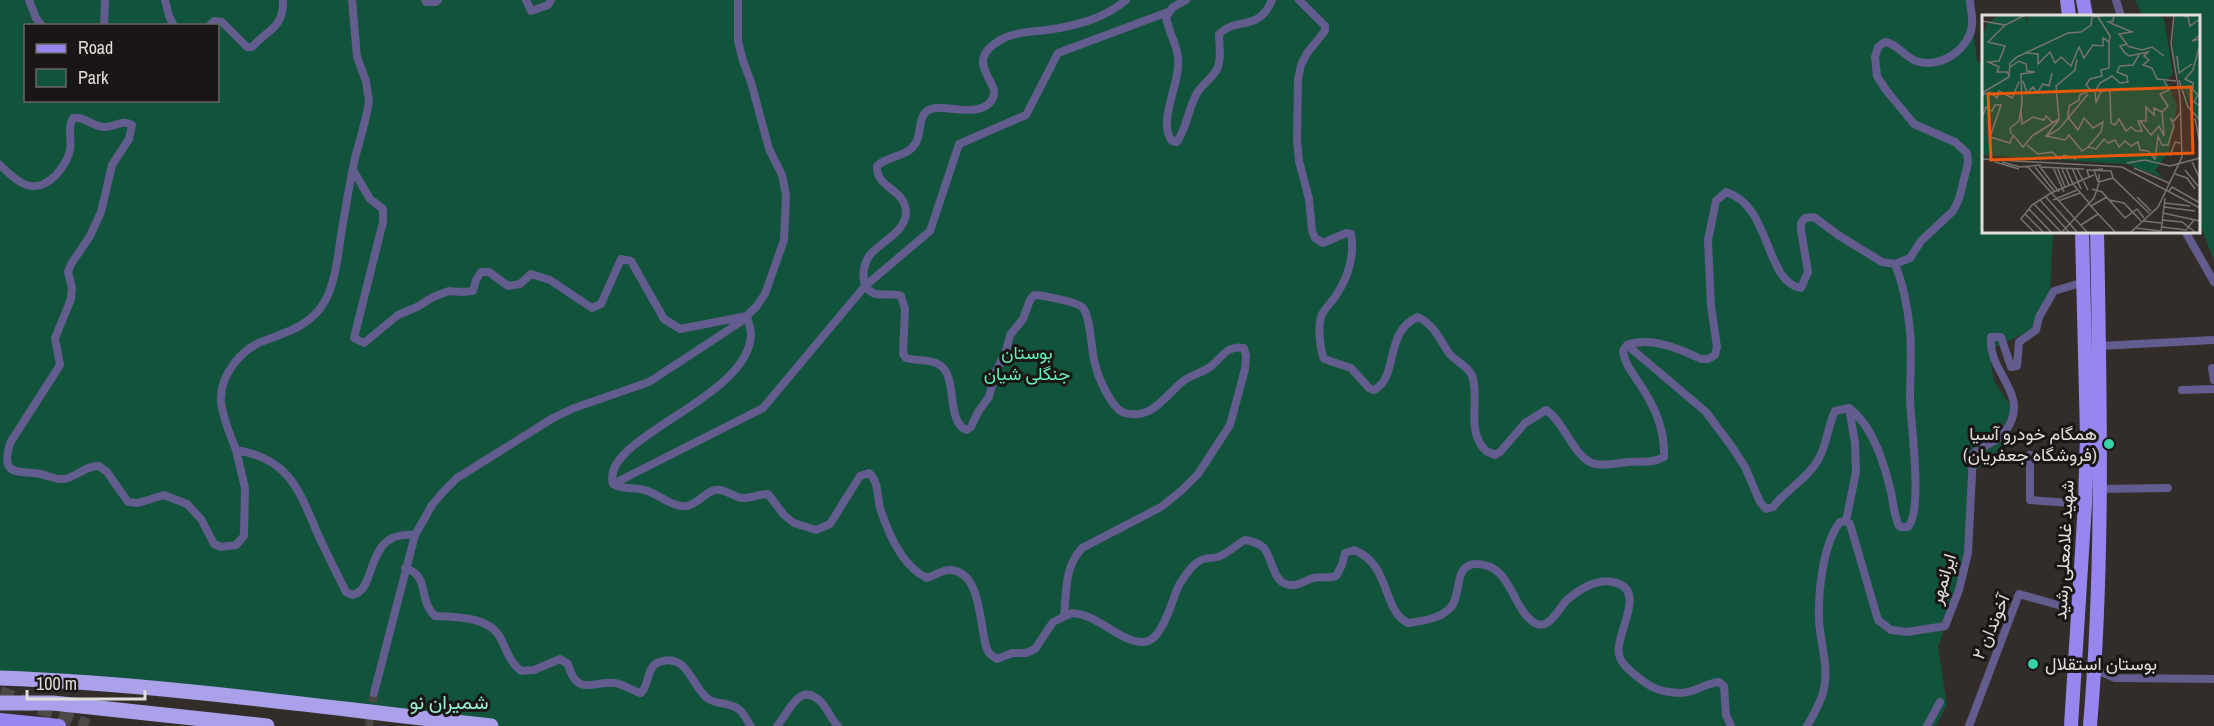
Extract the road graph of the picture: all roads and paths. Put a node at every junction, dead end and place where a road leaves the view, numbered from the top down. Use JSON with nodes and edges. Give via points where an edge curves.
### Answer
{"nodes":[{"id":1,"x":29,"y":0,"type":"edge"},
{"id":2,"x":105,"y":0,"type":"edge"},
{"id":3,"x":165,"y":0,"type":"edge"},
{"id":4,"x":283,"y":0,"type":"edge"},
{"id":5,"x":352,"y":0,"type":"edge"},
{"id":6,"x":425,"y":0,"type":"edge"},
{"id":7,"x":438,"y":0,"type":"edge"},
{"id":8,"x":526,"y":0,"type":"edge"},
{"id":9,"x":551,"y":0,"type":"edge"},
{"id":10,"x":738,"y":0,"type":"edge"},
{"id":11,"x":1126,"y":0,"type":"edge"},
{"id":12,"x":1186,"y":0,"type":"edge"},
{"id":13,"x":1272,"y":0,"type":"edge"},
{"id":14,"x":1299,"y":0,"type":"edge"},
{"id":15,"x":1970,"y":0,"type":"edge"},
{"id":16,"x":2067,"y":0,"type":"edge"},
{"id":17,"x":2083,"y":0,"type":"edge"},
{"id":18,"x":2116,"y":0,"type":"edge"},
{"id":19,"x":1168,"y":12,"type":"junction"},
{"id":20,"x":2069,"y":15,"type":"edge"},
{"id":21,"x":2085,"y":15,"type":"edge"},
{"id":22,"x":2121,"y":15,"type":"edge"},
{"id":23,"x":40,"y":24,"type":"edge"},
{"id":24,"x":104,"y":24,"type":"edge"},
{"id":25,"x":173,"y":24,"type":"edge"},
{"id":26,"x":211,"y":24,"type":"edge"},
{"id":27,"x":0,"y":165,"type":"edge"},
{"id":28,"x":353,"y":170,"type":"junction"},
{"id":29,"x":2082,"y":232,"type":"edge"},
{"id":30,"x":2097,"y":232,"type":"edge"},
{"id":31,"x":2186,"y":232,"type":"edge"},
{"id":32,"x":1895,"y":264,"type":"junction"},
{"id":33,"x":2084,"y":282,"type":"junction"},
{"id":34,"x":2214,"y":282,"type":"edge"},
{"id":35,"x":865,"y":286,"type":"junction"},
{"id":36,"x":747,"y":316,"type":"junction"},
{"id":37,"x":2214,"y":340,"type":"edge"},
{"id":38,"x":1627,"y":345,"type":"junction"},
{"id":39,"x":2099,"y":346,"type":"junction"},
{"id":40,"x":2212,"y":368,"type":"dead end"},
{"id":41,"x":2214,"y":380,"type":"edge"},
{"id":42,"x":2214,"y":388,"type":"edge"},
{"id":43,"x":2182,"y":390,"type":"dead end"},
{"id":44,"x":1849,"y":408,"type":"junction"},
{"id":45,"x":236,"y":450,"type":"junction"},
{"id":46,"x":2030,"y":455,"type":"dead end"},
{"id":47,"x":613,"y":484,"type":"junction"},
{"id":48,"x":2168,"y":488,"type":"dead end"},
{"id":49,"x":2099,"y":489,"type":"junction"},
{"id":50,"x":2085,"y":504,"type":"junction"},
{"id":51,"x":1846,"y":521,"type":"junction"},
{"id":52,"x":415,"y":535,"type":"junction"},
{"id":53,"x":405,"y":568,"type":"junction"},
{"id":54,"x":2079,"y":611,"type":"junction"},
{"id":55,"x":1064,"y":615,"type":"junction"},
{"id":56,"x":2095,"y":669,"type":"junction"},
{"id":57,"x":0,"y":678,"type":"edge"},
{"id":58,"x":2214,"y":679,"type":"edge"},
{"id":59,"x":374,"y":693,"type":"tunnel mouth"},
{"id":60,"x":1940,"y":702,"type":"dead end"},
{"id":61,"x":0,"y":703,"type":"edge"},
{"id":62,"x":0,"y":720,"type":"edge"},
{"id":63,"x":59,"y":726,"type":"edge"},
{"id":64,"x":267,"y":726,"type":"edge"},
{"id":65,"x":491,"y":726,"type":"edge"},
{"id":66,"x":751,"y":726,"type":"edge"},
{"id":67,"x":777,"y":726,"type":"edge"},
{"id":68,"x":838,"y":726,"type":"edge"},
{"id":69,"x":1731,"y":726,"type":"edge"},
{"id":70,"x":1807,"y":726,"type":"edge"},
{"id":71,"x":1927,"y":726,"type":"edge"},
{"id":72,"x":1969,"y":726,"type":"edge"},
{"id":73,"x":2071,"y":726,"type":"edge"},
{"id":74,"x":2090,"y":726,"type":"edge"}],
"edges":[{"from":1,"to":23,"type":"street"},
{"from":2,"to":24,"type":"street"},
{"from":3,"to":25,"type":"street"},
{"from":4,"to":26,"type":"street","via":[[278,25],[252,47],[222,22]]},
{"from":5,"to":28,"type":"street","via":[[357,57],[369,101]]},
{"from":6,"to":7,"type":"street"},
{"from":8,"to":9,"type":"street","via":[[531,11]]},
{"from":10,"to":36,"type":"street","via":[[738,41],[786,195],[780,254],[765,294]]},
{"from":11,"to":35,"type":"street","via":[[1112,12],[1079,24],[1014,34],[1000,41],[984,58],[984,72],[994,88],[990,103],[976,109],[926,111],[912,149],[882,160],[877,166],[878,176],[905,206],[897,232],[869,256],[864,269]]},
{"from":12,"to":19,"type":"street"},
{"from":13,"to":19,"type":"street","via":[[1252,23],[1231,26],[1219,34],[1217,70],[1190,106],[1177,142],[1168,135],[1166,123],[1178,68],[1178,53],[1167,24]]},
{"from":14,"to":38,"type":"street","via":[[1325,26],[1323,35],[1307,53],[1298,79],[1299,161],[1312,231],[1323,243],[1346,233],[1351,234],[1353,243],[1352,261],[1344,282],[1321,317],[1324,359],[1351,368],[1374,390],[1385,380],[1399,332],[1418,317],[1430,324],[1472,376],[1474,432],[1486,451],[1500,453],[1525,423],[1546,410],[1583,457],[1594,464],[1655,462],[1664,457],[1663,431],[1652,403],[1624,360]]},
{"from":15,"to":32,"type":"street","via":[[1972,25],[1966,42],[1946,58],[1937,62],[1916,61],[1885,42],[1876,51],[1877,76],[1902,111],[1914,124],[1960,146],[1968,158],[1953,211],[1921,241],[1910,258]]},
{"from":16,"to":20,"type":"main road"},
{"from":17,"to":21,"type":"main road"},
{"from":18,"to":22,"type":"street"},
{"from":19,"to":35,"type":"street","via":[[1058,54],[1026,115],[959,144],[930,231]]},
{"from":27,"to":45,"type":"street","via":[[20,183],[45,184],[63,168],[70,152],[73,118],[106,127],[123,122],[132,125],[129,139],[112,165],[101,212],[68,272],[71,299],[55,338],[60,365],[10,443],[5,455],[8,468],[63,479],[99,466],[128,502],[138,504],[164,495],[187,504],[220,547],[236,545],[244,536],[245,488]]},
{"from":28,"to":36,"type":"street","via":[[370,199],[382,209],[383,222],[354,338],[364,343],[398,315],[434,297],[449,291],[473,291],[481,272],[489,272],[508,286],[520,284],[531,274],[550,280],[592,308],[601,304],[621,259],[630,261],[664,319],[680,328]]},
{"from":28,"to":45,"type":"street","via":[[334,281],[325,302],[308,322],[250,349],[235,362],[224,381],[221,400]]},
{"from":29,"to":33,"type":"main road","name":"شهید غلامعلی رشید"},
{"from":30,"to":39,"type":"main road","name":"شهید غلامعلی رشید"},
{"from":31,"to":34,"type":"street"},
{"from":32,"to":38,"type":"street","via":[[1882,262],[1811,216],[1803,220],[1801,230],[1807,278],[1801,288],[1793,287],[1775,263],[1756,217],[1740,198],[1726,192],[1716,201],[1708,240],[1715,355],[1701,359],[1659,344]]},
{"from":32,"to":44,"type":"street","via":[[1905,299],[1911,347],[1915,482],[1908,527],[1900,527],[1896,520],[1884,469],[1867,429]]},
{"from":33,"to":50,"type":"main road","name":"شهید غلامعلی رشید"},
{"from":33,"to":51,"type":"street","name":"ایرانمهر","via":[[2054,291],[2036,330],[2019,342],[2017,366],[2011,367],[2001,337],[1991,338],[1993,360],[2013,391],[2014,417],[2002,435],[1973,454],[1968,553],[1944,627],[1907,632],[1891,630],[1878,620]]},
{"from":35,"to":47,"type":"street","via":[[764,408]]},
{"from":35,"to":55,"type":"street","via":[[873,293],[901,296],[903,354],[906,358],[941,365],[959,425],[966,430],[989,397],[1010,335],[1034,295],[1075,302],[1084,308],[1095,365],[1110,399],[1125,413],[1140,414],[1160,405],[1183,380],[1209,367],[1225,352],[1244,348],[1245,369],[1230,425],[1211,457],[1161,507],[1082,548],[1074,556]]},
{"from":36,"to":47,"type":"street","via":[[751,334],[744,357],[734,370],[699,401],[637,441],[615,467]]},
{"from":36,"to":52,"type":"street","via":[[649,382],[553,418],[457,478],[432,505]]},
{"from":37,"to":39,"type":"street"},
{"from":38,"to":44,"type":"street","via":[[1706,412],[1732,447],[1766,509],[1773,507],[1814,466],[1828,440],[1835,411]]},
{"from":39,"to":49,"type":"main road","name":"شهید غلامعلی رشید"},
{"from":40,"to":41,"type":"street"},
{"from":42,"to":43,"type":"street"},
{"from":44,"to":51,"type":"street","via":[[1856,472]]},
{"from":45,"to":52,"type":"street","via":[[255,453],[292,480],[350,594],[360,592],[384,543],[404,534]]},
{"from":46,"to":50,"type":"street","via":[[2030,500]]},
{"from":47,"to":55,"type":"street","via":[[642,489],[688,506],[713,490],[742,498],[768,494],[794,523],[816,530],[830,524],[860,476],[869,473],[875,479],[887,528],[919,574],[927,578],[947,569],[967,578],[977,598],[986,649],[991,655],[997,659],[1035,649],[1047,628]]},
{"from":48,"to":49,"type":"street"},
{"from":49,"to":56,"type":"main road","name":"شهید غلامعلی رشید"},
{"from":50,"to":54,"type":"main road","name":"شهید غلامعلی رشید"},
{"from":51,"to":70,"type":"street","via":[[1840,522],[1834,532],[1822,573],[1819,619],[1825,664],[1823,692]]},
{"from":52,"to":53,"type":"street"},
{"from":53,"to":59,"type":"street"},
{"from":53,"to":66,"type":"street","via":[[415,571],[422,582],[428,609],[435,616],[458,616],[490,628],[499,636],[512,664],[521,671],[560,659],[568,664],[578,682],[589,686],[619,684],[641,693],[647,687],[651,667],[658,662],[677,662],[702,693],[739,708]]},
{"from":54,"to":72,"type":"street","name":"آخوندان ۲","via":[[2019,594]]},
{"from":54,"to":73,"type":"main road","name":"شهید غلامعلی رشید"},
{"from":55,"to":69,"type":"street","via":[[1080,614],[1129,639],[1151,641],[1193,567],[1199,561],[1222,556],[1245,540],[1262,546],[1278,579],[1295,585],[1313,578],[1330,579],[1336,576],[1345,552],[1361,552],[1376,566],[1397,615],[1408,622],[1432,618],[1453,606],[1460,577],[1473,564],[1500,573],[1527,616],[1539,624],[1554,618],[1566,600],[1587,586],[1612,582],[1620,585],[1630,600],[1620,659],[1633,674],[1661,692],[1683,694],[1719,682],[1724,686],[1726,715]]},
{"from":56,"to":58,"type":"street","via":[[2115,678]]},
{"from":56,"to":74,"type":"main road","name":"شهید غلامعلی رشید"},
{"from":57,"to":65,"type":"highway","via":[[56,680]]},
{"from":60,"to":71,"type":"street"},
{"from":61,"to":64,"type":"highway","via":[[53,703]]},
{"from":62,"to":63,"type":"main road"},
{"from":67,"to":68,"type":"street","via":[[798,697],[805,695],[822,703]]}]}
